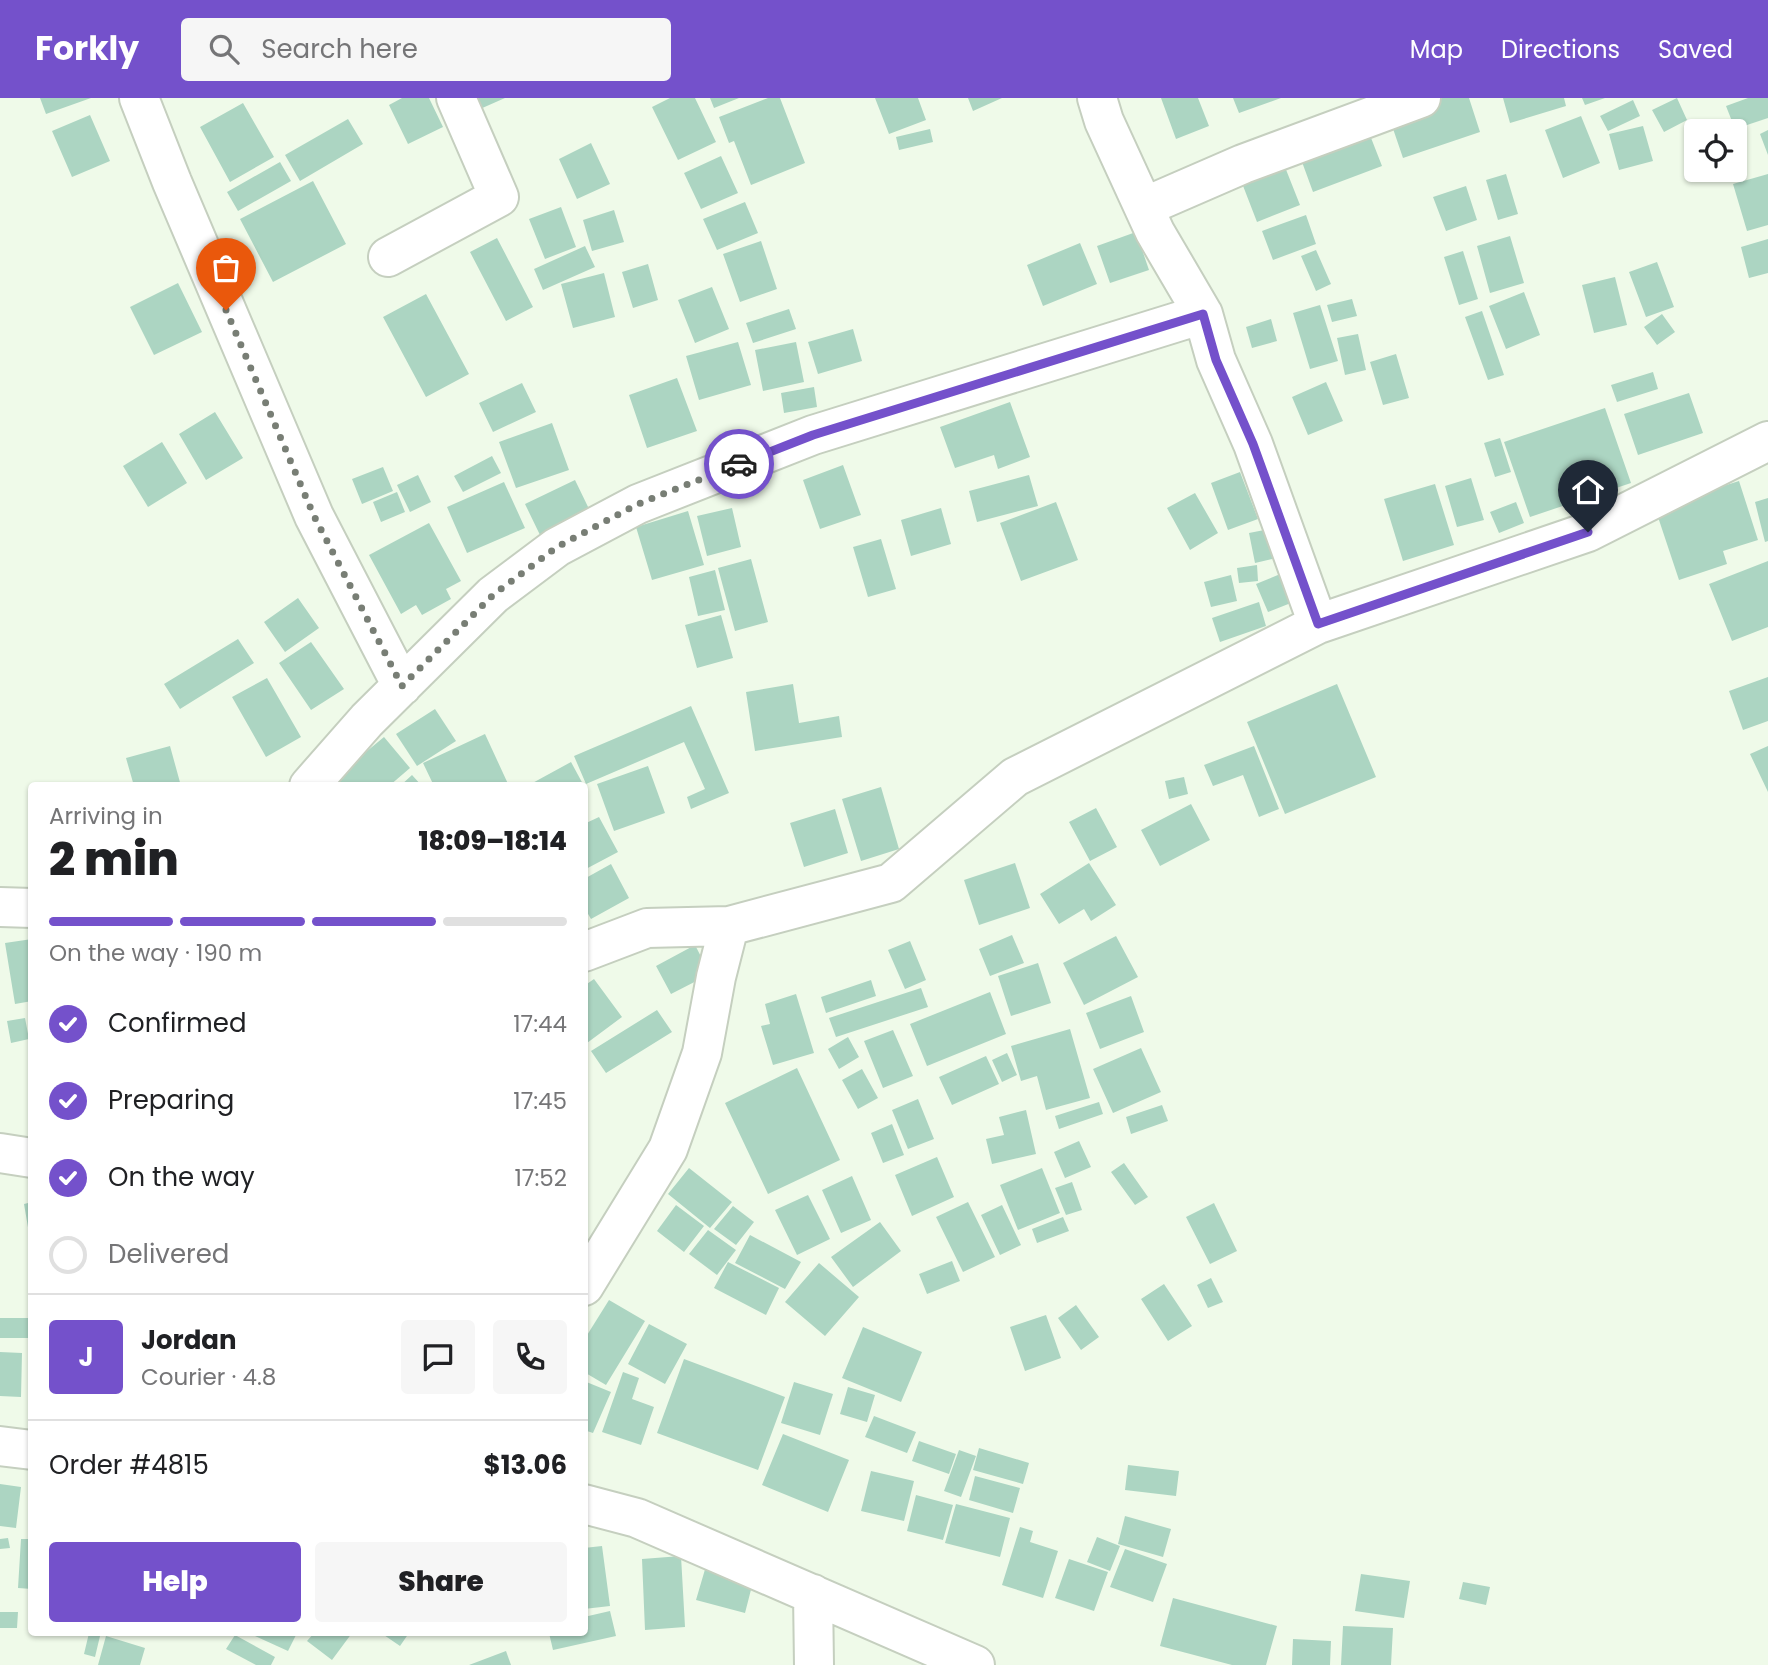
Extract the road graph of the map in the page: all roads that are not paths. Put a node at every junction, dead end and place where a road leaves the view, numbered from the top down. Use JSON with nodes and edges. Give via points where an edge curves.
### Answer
{"nodes":[{"id":1,"x":139,"y":98,"type":"edge"},
{"id":2,"x":456,"y":98,"type":"edge"},
{"id":3,"x":1097,"y":98,"type":"edge"},
{"id":4,"x":1421,"y":98,"type":"edge"},
{"id":5,"x":1144,"y":206,"type":"junction"},
{"id":6,"x":388,"y":257,"type":"dead end"},
{"id":7,"x":1203,"y":314,"type":"junction"},
{"id":8,"x":1768,"y":441,"type":"edge"},
{"id":9,"x":1318,"y":624,"type":"junction"},
{"id":10,"x":402,"y":686,"type":"junction"},
{"id":11,"x":313,"y":782,"type":"edge"},
{"id":12,"x":0,"y":906,"type":"edge"},
{"id":13,"x":28,"y":908,"type":"edge"},
{"id":14,"x":729,"y":926,"type":"junction"},
{"id":15,"x":588,"y":950,"type":"edge"},
{"id":16,"x":0,"y":1153,"type":"edge"},
{"id":17,"x":28,"y":1157,"type":"edge"},
{"id":18,"x":588,"y":1279,"type":"edge"},
{"id":19,"x":0,"y":1446,"type":"edge"},
{"id":20,"x":28,"y":1450,"type":"edge"},
{"id":21,"x":588,"y":1505,"type":"edge"},
{"id":22,"x":813,"y":1594,"type":"junction"},
{"id":23,"x":814,"y":1665,"type":"edge"},
{"id":24,"x":975,"y":1665,"type":"edge"}],
"edges":[{"from":1,"to":10,"type":"street","via":[[314,516]]},
{"from":2,"to":6,"type":"street","via":[[499,197]]},
{"from":3,"to":5,"type":"street"},
{"from":4,"to":5,"type":"street"},
{"from":5,"to":7,"type":"street"},
{"from":7,"to":9,"type":"street","via":[[1216,360],[1253,444]]},
{"from":7,"to":10,"type":"street","via":[[813,435],[638,504],[557,547],[493,595]]},
{"from":8,"to":9,"type":"street","via":[[1588,532]]},
{"from":9,"to":14,"type":"street","via":[[1015,777],[891,883]]},
{"from":10,"to":11,"type":"street"},
{"from":12,"to":13,"type":"street"},
{"from":14,"to":15,"type":"street","via":[[647,928]]},
{"from":14,"to":18,"type":"street","via":[[702,1053],[667,1149]]},
{"from":16,"to":17,"type":"street"},
{"from":19,"to":20,"type":"street"},
{"from":21,"to":22,"type":"street","via":[[637,1518]]},
{"from":22,"to":23,"type":"street"},
{"from":22,"to":24,"type":"street"}]}
